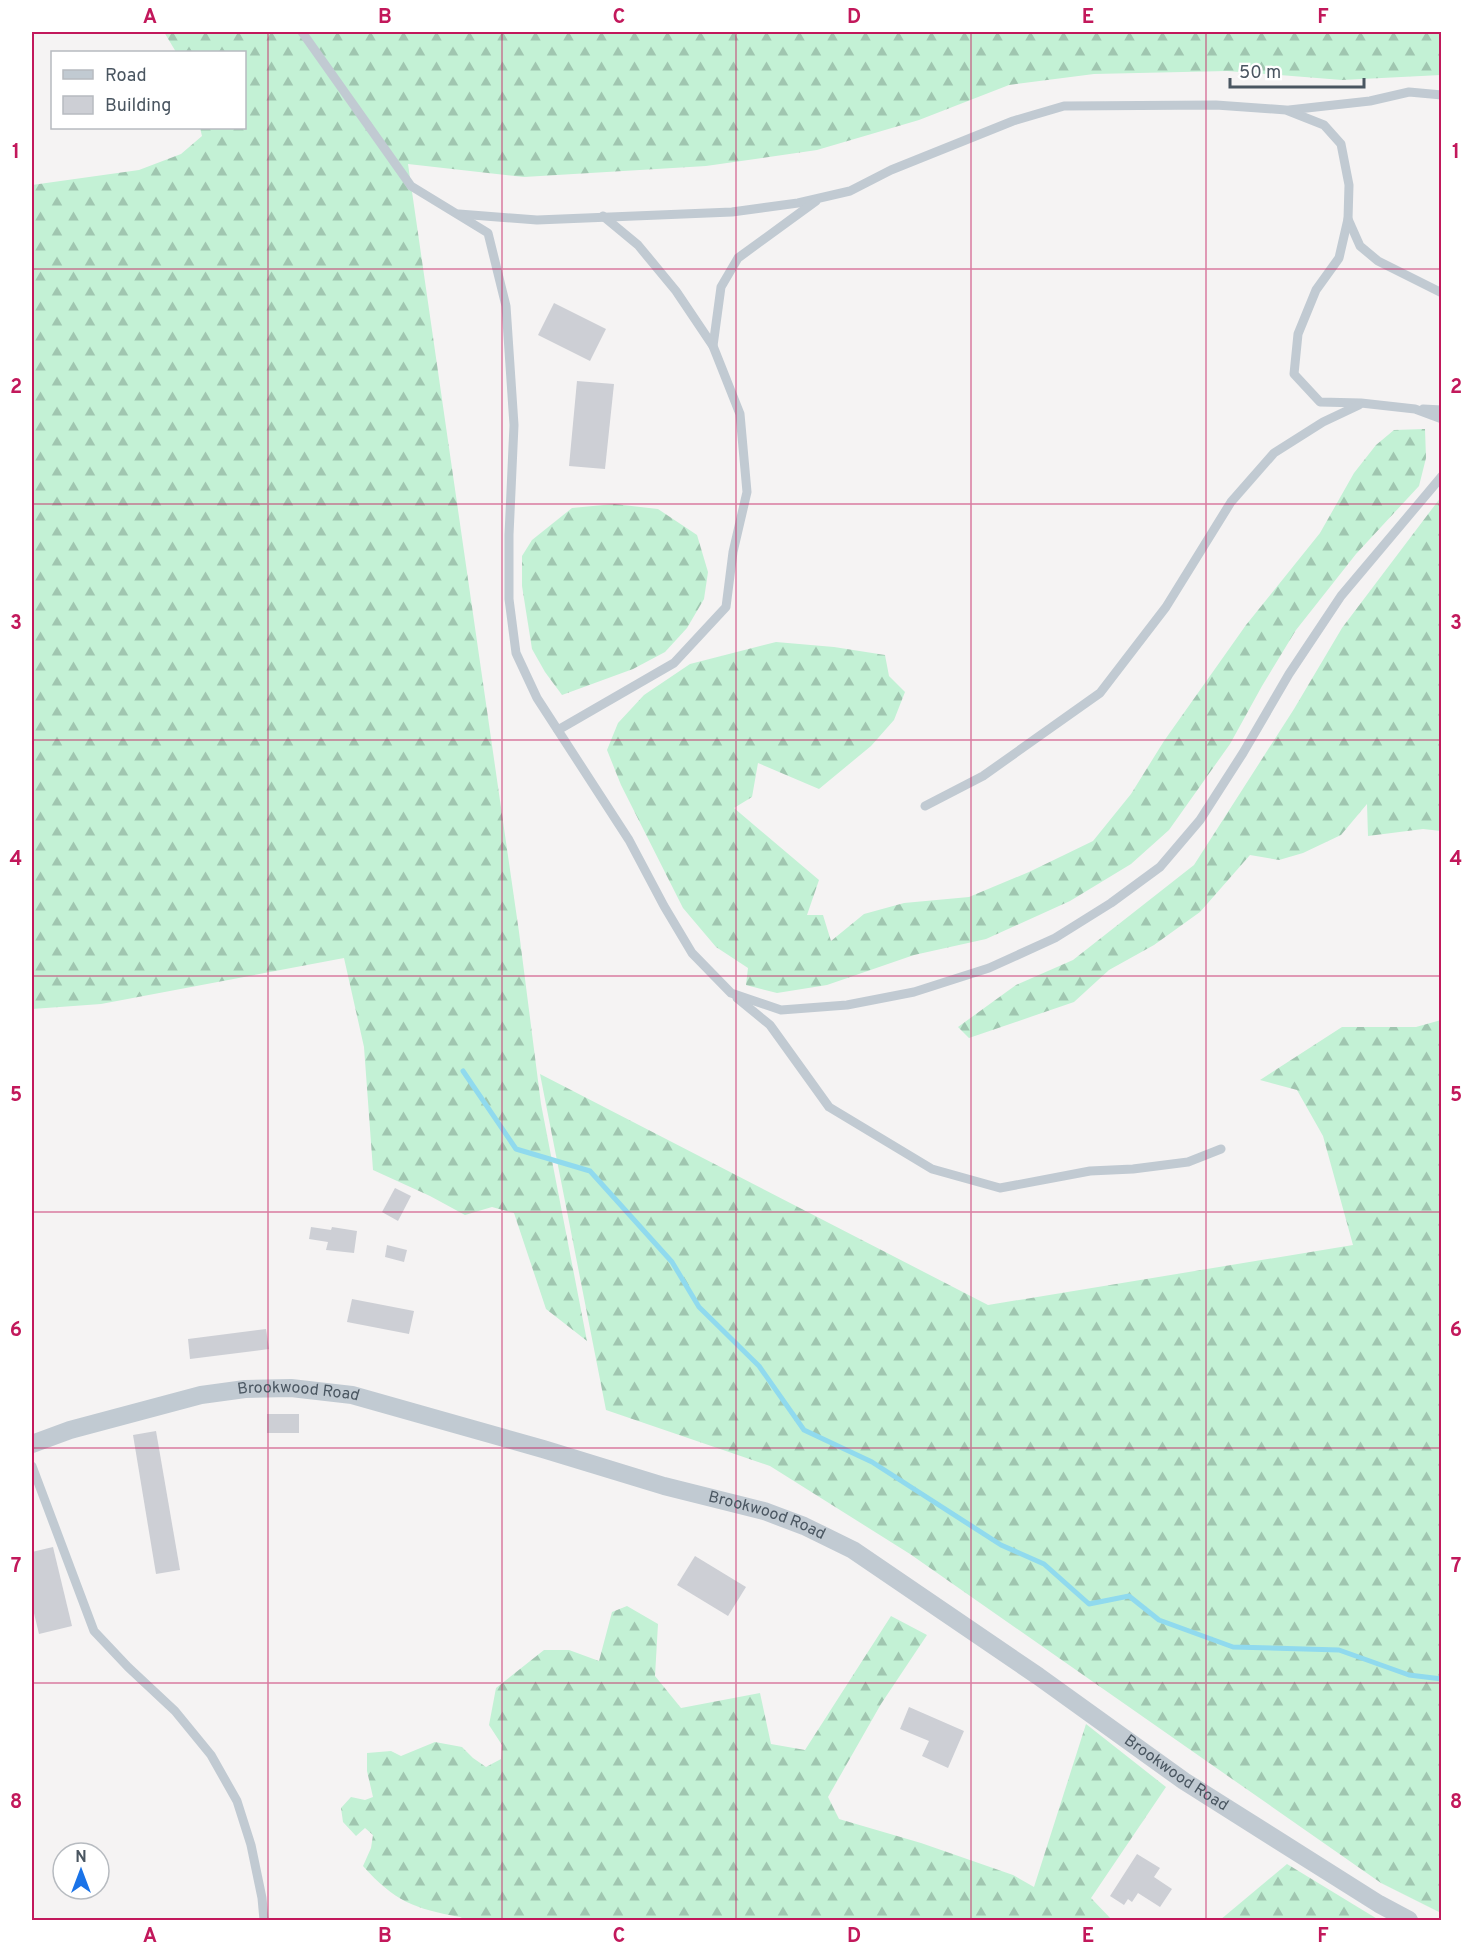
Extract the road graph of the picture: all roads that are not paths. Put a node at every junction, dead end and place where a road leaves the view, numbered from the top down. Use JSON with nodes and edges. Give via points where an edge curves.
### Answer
{"nodes":[{"id":1,"x":302,"y":32,"type":"edge"},
{"id":2,"x":1442,"y":95,"type":"edge"},
{"id":3,"x":1286,"y":110,"type":"junction"},
{"id":4,"x":823,"y":197,"type":"junction"},
{"id":5,"x":456,"y":214,"type":"junction"},
{"id":6,"x":603,"y":216,"type":"junction"},
{"id":7,"x":1348,"y":219,"type":"junction"},
{"id":8,"x":1442,"y":293,"type":"edge"},
{"id":9,"x":713,"y":346,"type":"junction"},
{"id":10,"x":1361,"y":404,"type":"junction"},
{"id":11,"x":1415,"y":409,"type":"junction"},
{"id":12,"x":1442,"y":410,"type":"edge"},
{"id":13,"x":1442,"y":419,"type":"edge"},
{"id":14,"x":1442,"y":476,"type":"edge"},
{"id":15,"x":558,"y":730,"type":"junction"},
{"id":16,"x":925,"y":806,"type":"dead end"},
{"id":17,"x":731,"y":993,"type":"junction"},
{"id":18,"x":1221,"y":1149,"type":"dead end"},
{"id":19,"x":32,"y":1444,"type":"edge"},
{"id":20,"x":32,"y":1466,"type":"edge"},
{"id":21,"x":264,"y":1920,"type":"edge"},
{"id":22,"x":1409,"y":1920,"type":"edge"}],
"edges":[{"from":1,"to":5,"type":"lane","via":[[411,186]]},
{"from":2,"to":3,"type":"lane","via":[[1409,92],[1370,101]]},
{"from":3,"to":4,"type":"lane","via":[[1216,105],[1064,106],[1013,121],[891,170],[850,191]]},
{"from":3,"to":7,"type":"lane","via":[[1324,125],[1341,144],[1349,185]]},
{"from":4,"to":6,"type":"lane","via":[[732,212]]},
{"from":4,"to":9,"type":"lane","via":[[738,258],[722,287]]},
{"from":5,"to":6,"type":"lane","via":[[537,220]]},
{"from":5,"to":15,"type":"lane","via":[[488,233],[506,306],[514,425],[509,599],[516,653],[537,698]]},
{"from":6,"to":9,"type":"lane","via":[[638,245],[676,291]]},
{"from":7,"to":8,"type":"lane","via":[[1360,246],[1378,261]]},
{"from":7,"to":10,"type":"lane","via":[[1339,258],[1316,290],[1298,334],[1294,374],[1320,402]]},
{"from":9,"to":15,"type":"lane","via":[[740,414],[747,492],[726,607],[674,663]]},
{"from":10,"to":11,"type":"lane"},
{"from":10,"to":16,"type":"lane","via":[[1274,453],[1231,502],[1166,607],[1100,693],[983,776]]},
{"from":11,"to":12,"type":"lane"},
{"from":11,"to":13,"type":"lane"},
{"from":14,"to":17,"type":"lane","via":[[1341,596],[1200,820],[1160,867],[1111,903],[1055,938],[989,968],[914,992],[846,1005],[781,1010]]},
{"from":15,"to":17,"type":"lane","via":[[629,840],[692,953]]},
{"from":17,"to":18,"type":"lane","via":[[770,1025],[830,1107],[932,1169],[1000,1188],[1090,1171],[1188,1162]]},
{"from":19,"to":22,"type":"street","name":"Brookwood Road","via":[[69,1430],[201,1395],[291,1388],[352,1395],[664,1486],[764,1510],[853,1550],[1184,1781]]},
{"from":20,"to":21,"type":"lane","via":[[94,1631],[175,1711],[211,1755],[237,1801],[251,1845]]}]}
